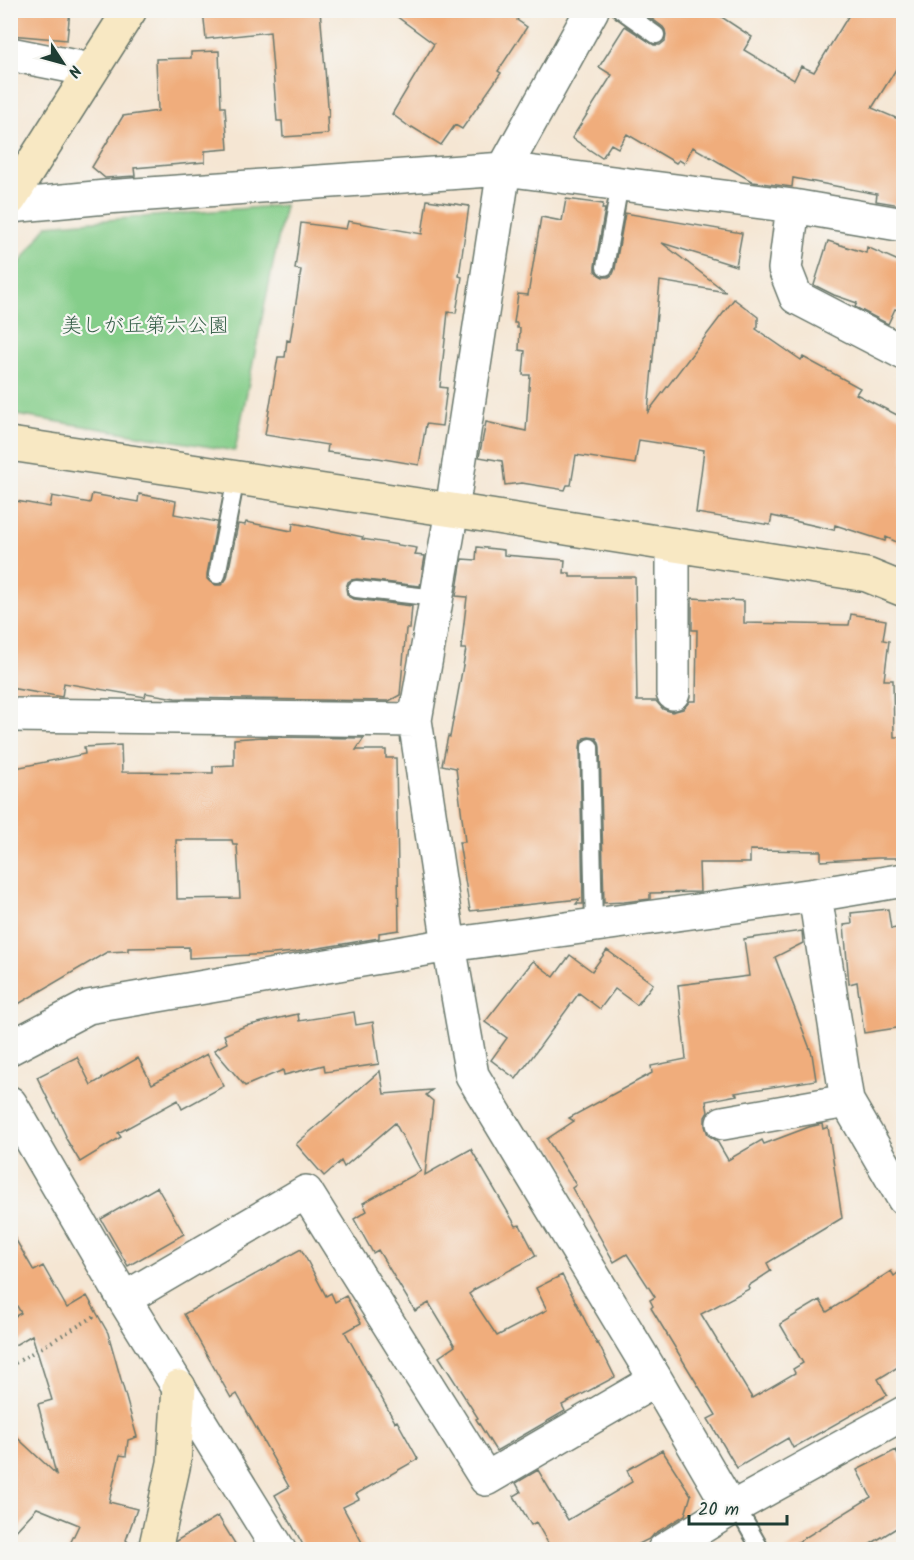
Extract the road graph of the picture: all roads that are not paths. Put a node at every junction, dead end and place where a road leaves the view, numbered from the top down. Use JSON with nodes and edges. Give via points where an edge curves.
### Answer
{"nodes":[{"id":1,"x":130,"y":10,"type":"edge"},
{"id":2,"x":592,"y":10,"type":"edge"},
{"id":3,"x":621,"y":10,"type":"edge"},
{"id":4,"x":656,"y":35,"type":"dead end"},
{"id":5,"x":10,"y":54,"type":"edge"},
{"id":6,"x":91,"y":70,"type":"junction"},
{"id":7,"x":504,"y":169,"type":"junction"},
{"id":8,"x":620,"y":184,"type":"junction"},
{"id":9,"x":10,"y":199,"type":"edge"},
{"id":10,"x":10,"y":206,"type":"edge"},
{"id":11,"x":793,"y":206,"type":"junction"},
{"id":12,"x":903,"y":225,"type":"edge"},
{"id":13,"x":605,"y":267,"type":"dead end"},
{"id":14,"x":903,"y":353,"type":"edge"},
{"id":15,"x":10,"y":444,"type":"edge"},
{"id":16,"x":236,"y":478,"type":"junction"},
{"id":17,"x":452,"y":510,"type":"junction"},
{"id":18,"x":673,"y":545,"type":"junction"},
{"id":19,"x":217,"y":575,"type":"dead end"},
{"id":20,"x":356,"y":590,"type":"dead end"},
{"id":21,"x":903,"y":591,"type":"edge"},
{"id":22,"x":437,"y":598,"type":"junction"},
{"id":23,"x":673,"y":693,"type":"dead end"},
{"id":24,"x":10,"y":715,"type":"edge"},
{"id":25,"x":416,"y":720,"type":"junction"},
{"id":26,"x":590,"y":747,"type":"dead end"},
{"id":27,"x":903,"y":880,"type":"edge"},
{"id":28,"x":814,"y":895,"type":"junction"},
{"id":29,"x":594,"y":925,"type":"junction"},
{"id":30,"x":449,"y":945,"type":"junction"},
{"id":31,"x":10,"y":1048,"type":"edge"},
{"id":32,"x":847,"y":1101,"type":"junction"},
{"id":33,"x":10,"y":1103,"type":"edge"},
{"id":34,"x":723,"y":1123,"type":"dead end"},
{"id":35,"x":903,"y":1199,"type":"edge"},
{"id":36,"x":124,"y":1299,"type":"junction"},
{"id":37,"x":656,"y":1380,"type":"junction"},
{"id":38,"x":179,"y":1387,"type":"junction"},
{"id":39,"x":903,"y":1413,"type":"edge"},
{"id":40,"x":734,"y":1508,"type":"junction"},
{"id":41,"x":683,"y":1545,"type":"edge"},
{"id":42,"x":155,"y":1550,"type":"edge"},
{"id":43,"x":279,"y":1550,"type":"edge"},
{"id":44,"x":761,"y":1550,"type":"edge"}],
"edges":[{"from":1,"to":6,"type":"street"},
{"from":2,"to":7,"type":"street"},
{"from":3,"to":4,"type":"lane"},
{"from":5,"to":6,"type":"street"},
{"from":6,"to":9,"type":"street"},
{"from":7,"to":8,"type":"street"},
{"from":7,"to":10,"type":"street"},
{"from":7,"to":17,"type":"street"},
{"from":8,"to":11,"type":"street"},
{"from":8,"to":13,"type":"lane"},
{"from":11,"to":12,"type":"street"},
{"from":11,"to":14,"type":"street","via":[[785,270],[796,297]]},
{"from":15,"to":16,"type":"street"},
{"from":16,"to":17,"type":"street"},
{"from":16,"to":19,"type":"lane"},
{"from":17,"to":18,"type":"street"},
{"from":17,"to":22,"type":"street"},
{"from":18,"to":21,"type":"street","via":[[867,575]]},
{"from":18,"to":23,"type":"street"},
{"from":20,"to":22,"type":"lane"},
{"from":22,"to":25,"type":"street"},
{"from":24,"to":25,"type":"street"},
{"from":25,"to":30,"type":"street"},
{"from":26,"to":29,"type":"lane"},
{"from":27,"to":28,"type":"street"},
{"from":28,"to":29,"type":"street"},
{"from":28,"to":32,"type":"street"},
{"from":29,"to":30,"type":"street"},
{"from":30,"to":31,"type":"street","via":[[88,1007]]},
{"from":30,"to":37,"type":"street","via":[[472,1075]]},
{"from":32,"to":34,"type":"street"},
{"from":32,"to":35,"type":"street"},
{"from":33,"to":36,"type":"street"},
{"from":36,"to":37,"type":"street","via":[[306,1192],[486,1479]]},
{"from":36,"to":38,"type":"street"},
{"from":37,"to":40,"type":"street"},
{"from":38,"to":42,"type":"street","via":[[174,1463]]},
{"from":38,"to":43,"type":"street"},
{"from":39,"to":40,"type":"street"},
{"from":40,"to":41,"type":"street"},
{"from":40,"to":44,"type":"lane"}]}
